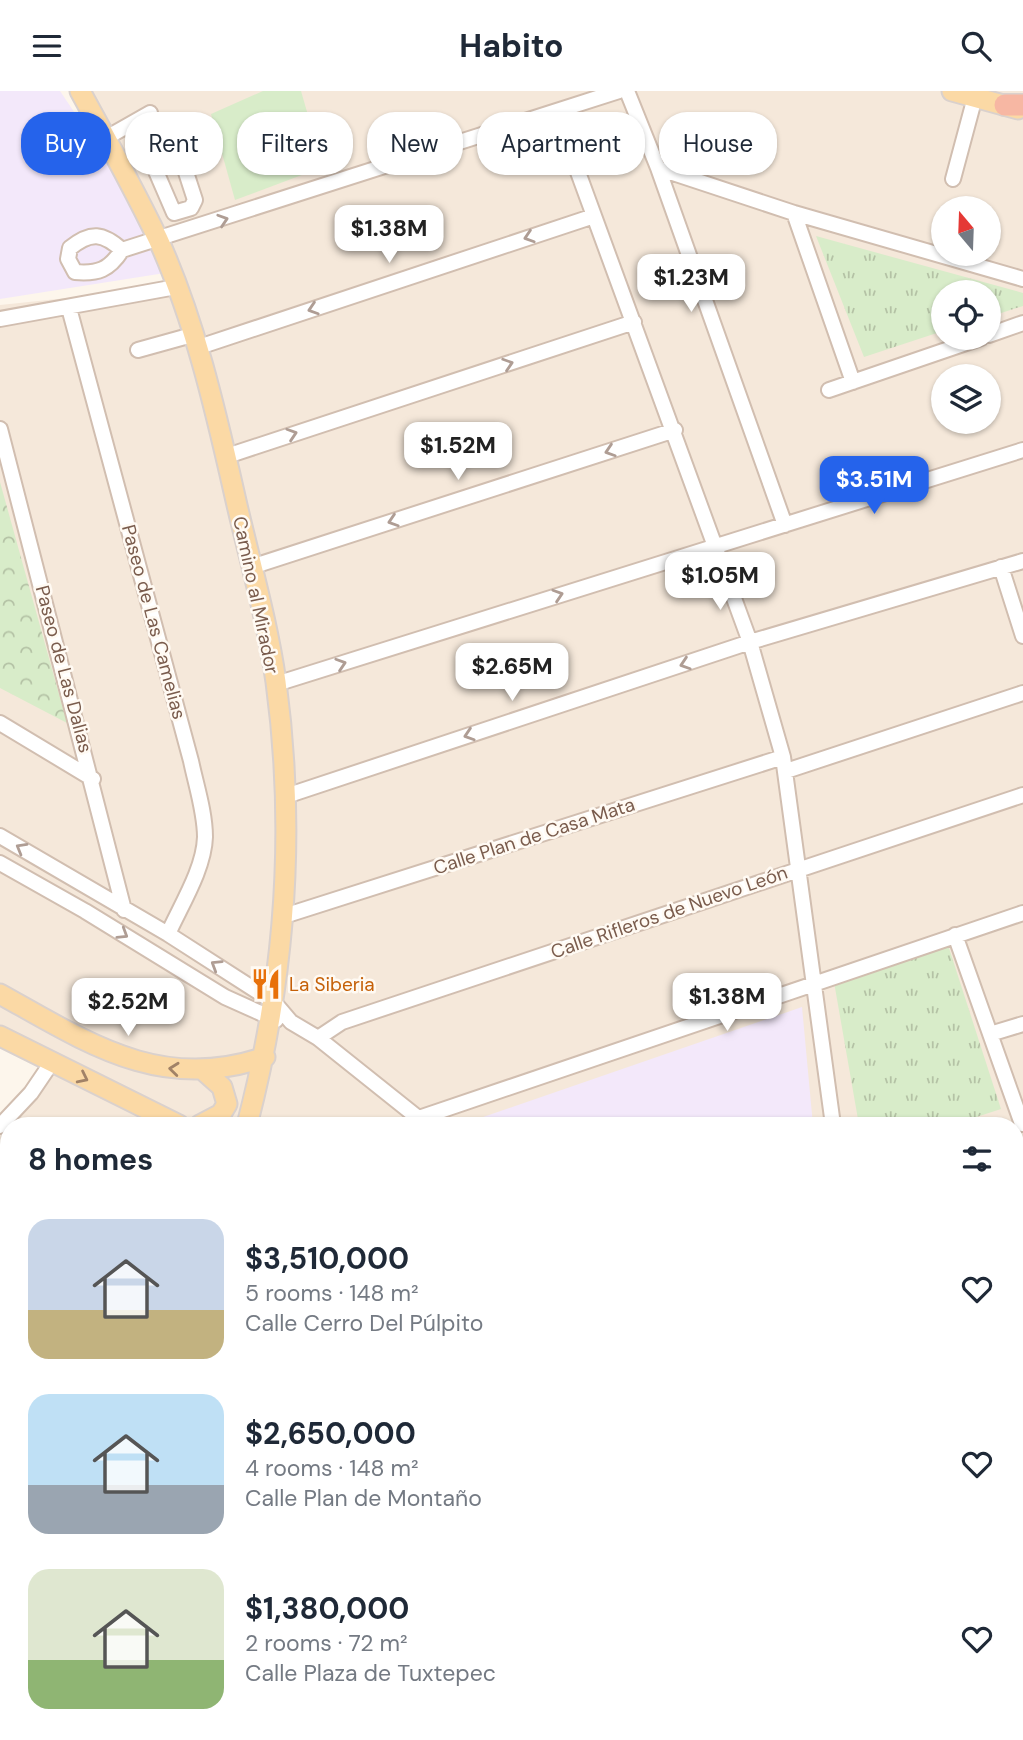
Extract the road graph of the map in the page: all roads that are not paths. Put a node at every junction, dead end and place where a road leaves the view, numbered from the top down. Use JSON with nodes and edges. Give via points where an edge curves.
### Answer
{"nodes":[{"id":1,"x":80,"y":91,"type":"edge"},
{"id":2,"x":619,"y":91,"type":"edge"},
{"id":3,"x":626,"y":91,"type":"edge"},
{"id":4,"x":952,"y":91,"type":"edge"},
{"id":5,"x":975,"y":97,"type":"junction"},
{"id":6,"x":1017,"y":107,"type":"edge"},
{"id":7,"x":92,"y":112,"type":"edge"},
{"id":8,"x":556,"y":112,"type":"edge"},
{"id":9,"x":477,"y":138,"type":"edge"},
{"id":10,"x":111,"y":148,"type":"edge"},
{"id":11,"x":658,"y":168,"type":"junction"},
{"id":12,"x":579,"y":175,"type":"edge"},
{"id":13,"x":953,"y":180,"type":"dead end"},
{"id":14,"x":183,"y":211,"type":"dead end"},
{"id":15,"x":794,"y":213,"type":"junction"},
{"id":16,"x":594,"y":216,"type":"junction"},
{"id":17,"x":191,"y":230,"type":"junction"},
{"id":18,"x":158,"y":240,"type":"junction"},
{"id":19,"x":122,"y":250,"type":"dead end"},
{"id":20,"x":1023,"y":278,"type":"edge"},
{"id":21,"x":176,"y":287,"type":"junction"},
{"id":22,"x":69,"y":308,"type":"junction"},
{"id":23,"x":0,"y":319,"type":"edge"},
{"id":24,"x":635,"y":322,"type":"junction"},
{"id":25,"x":1023,"y":323,"type":"edge"},
{"id":26,"x":1001,"y":331,"type":"edge"},
{"id":27,"x":194,"y":341,"type":"junction"},
{"id":28,"x":138,"y":349,"type":"dead end"},
{"id":29,"x":946,"y":350,"type":"edge"},
{"id":30,"x":853,"y":382,"type":"junction"},
{"id":31,"x":829,"y":390,"type":"dead end"},
{"id":32,"x":0,"y":429,"type":"edge"},
{"id":33,"x":675,"y":430,"type":"junction"},
{"id":34,"x":1023,"y":450,"type":"edge"},
{"id":35,"x":227,"y":456,"type":"junction"},
{"id":36,"x":785,"y":525,"type":"junction"},
{"id":37,"x":714,"y":545,"type":"junction"},
{"id":38,"x":1023,"y":561,"type":"edge"},
{"id":39,"x":251,"y":566,"type":"junction"},
{"id":40,"x":1001,"y":567,"type":"junction"},
{"id":41,"x":1023,"y":636,"type":"edge"},
{"id":42,"x":750,"y":642,"type":"junction"},
{"id":43,"x":276,"y":684,"type":"junction"},
{"id":44,"x":1023,"y":693,"type":"edge"},
{"id":45,"x":0,"y":723,"type":"edge"},
{"id":46,"x":784,"y":764,"type":"junction"},
{"id":47,"x":93,"y":779,"type":"junction"},
{"id":48,"x":1023,"y":795,"type":"edge"},
{"id":49,"x":286,"y":796,"type":"junction"},
{"id":50,"x":0,"y":836,"type":"edge"},
{"id":51,"x":0,"y":863,"type":"edge"},
{"id":52,"x":798,"y":869,"type":"junction"},
{"id":53,"x":96,"y":891,"type":"junction"},
{"id":54,"x":124,"y":910,"type":"junction"},
{"id":55,"x":85,"y":911,"type":"junction"},
{"id":56,"x":1023,"y":913,"type":"edge"},
{"id":57,"x":284,"y":916,"type":"junction"},
{"id":58,"x":168,"y":934,"type":"junction"},
{"id":59,"x":955,"y":935,"type":"junction"},
{"id":60,"x":812,"y":986,"type":"junction"},
{"id":61,"x":0,"y":993,"type":"edge"},
{"id":62,"x":272,"y":1010,"type":"junction"},
{"id":63,"x":1023,"y":1024,"type":"edge"},
{"id":64,"x":990,"y":1034,"type":"junction"},
{"id":65,"x":0,"y":1036,"type":"edge"},
{"id":66,"x":318,"y":1038,"type":"junction"},
{"id":67,"x":265,"y":1057,"type":"junction"},
{"id":68,"x":52,"y":1062,"type":"junction"},
{"id":69,"x":204,"y":1070,"type":"junction"},
{"id":70,"x":8,"y":1117,"type":"edge"},
{"id":71,"x":156,"y":1117,"type":"edge"},
{"id":72,"x":215,"y":1117,"type":"edge"},
{"id":73,"x":249,"y":1117,"type":"edge"},
{"id":74,"x":418,"y":1117,"type":"edge"},
{"id":75,"x":435,"y":1117,"type":"edge"},
{"id":76,"x":832,"y":1117,"type":"edge"},
{"id":77,"x":1017,"y":1117,"type":"edge"}],
"edges":[{"from":1,"to":7,"type":"main road","name":"Camino al Mirador"},
{"from":2,"to":8,"type":"street"},
{"from":3,"to":11,"type":"street"},
{"from":4,"to":5,"type":"main road"},
{"from":5,"to":6,"type":"main road"},
{"from":5,"to":13,"type":"street"},
{"from":17,"to":9,"type":"street","one_way":true},
{"from":10,"to":18,"type":"main road","name":"Camino al Mirador"},
{"from":11,"to":15,"type":"street"},
{"from":11,"to":36,"type":"street"},
{"from":12,"to":16,"type":"street"},
{"from":14,"to":17,"type":"street"},
{"from":15,"to":20,"type":"street"},
{"from":15,"to":30,"type":"street"},
{"from":16,"to":24,"type":"street"},
{"from":16,"to":27,"type":"street","one_way":true},
{"from":17,"to":18,"type":"street"},
{"from":18,"to":19,"type":"street"},
{"from":18,"to":21,"type":"main road","name":"Camino al Mirador"},
{"from":21,"to":22,"type":"street"},
{"from":21,"to":27,"type":"main road","name":"Camino al Mirador"},
{"from":22,"to":23,"type":"street"},
{"from":22,"to":58,"type":"street","name":"Paseo de Las Camelias","via":[[201,812],[205,838],[201,856]]},
{"from":24,"to":33,"type":"street"},
{"from":35,"to":24,"type":"street","one_way":true},
{"from":25,"to":26,"type":"street"},
{"from":27,"to":28,"type":"street"},
{"from":27,"to":35,"type":"main road","name":"Camino al Mirador"},
{"from":29,"to":30,"type":"street"},
{"from":30,"to":31,"type":"street"},
{"from":32,"to":47,"type":"street","name":"Paseo de Las Dalias"},
{"from":33,"to":37,"type":"street"},
{"from":33,"to":39,"type":"street","one_way":true},
{"from":34,"to":36,"type":"street"},
{"from":35,"to":39,"type":"main road","name":"Camino al Mirador"},
{"from":36,"to":37,"type":"street"},
{"from":37,"to":42,"type":"street"},
{"from":43,"to":37,"type":"street","one_way":true},
{"from":38,"to":40,"type":"street"},
{"from":39,"to":43,"type":"main road","name":"Camino al Mirador"},
{"from":40,"to":41,"type":"street"},
{"from":40,"to":42,"type":"street"},
{"from":42,"to":46,"type":"street"},
{"from":42,"to":49,"type":"street","one_way":true},
{"from":43,"to":49,"type":"main road","name":"Camino al Mirador"},
{"from":44,"to":46,"type":"street","name":"Calle Plan de Casa Mata"},
{"from":45,"to":47,"type":"street"},
{"from":46,"to":52,"type":"street"},
{"from":46,"to":57,"type":"street","name":"Calle Plan de Casa Mata"},
{"from":47,"to":54,"type":"street","name":"Paseo de Las Dalias"},
{"from":48,"to":52,"type":"street","name":"Calle Rifleros de Nuevo León"},
{"from":49,"to":57,"type":"main road","name":"Camino al Mirador"},
{"from":53,"to":50,"type":"street","one_way":true},
{"from":51,"to":55,"type":"street"},
{"from":52,"to":60,"type":"street"},
{"from":52,"to":66,"type":"street","name":"Calle Rifleros de Nuevo León","via":[[351,1019]]},
{"from":53,"to":54,"type":"street"},
{"from":53,"to":55,"type":"street"},
{"from":54,"to":58,"type":"street"},
{"from":55,"to":62,"type":"street","one_way":true,"via":[[225,997]]},
{"from":56,"to":59,"type":"street"},
{"from":57,"to":62,"type":"main road","name":"Camino al Mirador"},
{"from":62,"to":58,"type":"street","one_way":true},
{"from":59,"to":60,"type":"street"},
{"from":59,"to":64,"type":"street"},
{"from":60,"to":75,"type":"street"},
{"from":60,"to":76,"type":"street"},
{"from":69,"to":61,"type":"main road","one_way":true,"via":[[169,1069],[123,1057]]},
{"from":62,"to":66,"type":"street"},
{"from":62,"to":67,"type":"main road","name":"Camino al Mirador"},
{"from":63,"to":64,"type":"street"},
{"from":64,"to":77,"type":"street"},
{"from":65,"to":68,"type":"main road"},
{"from":66,"to":74,"type":"street"},
{"from":67,"to":69,"type":"main road"},
{"from":67,"to":73,"type":"main road","name":"Camino al Mirador"},
{"from":68,"to":70,"type":"street"},
{"from":68,"to":71,"type":"main road","one_way":true},
{"from":69,"to":72,"type":"main road","via":[[222,1087],[227,1104]]}]}
